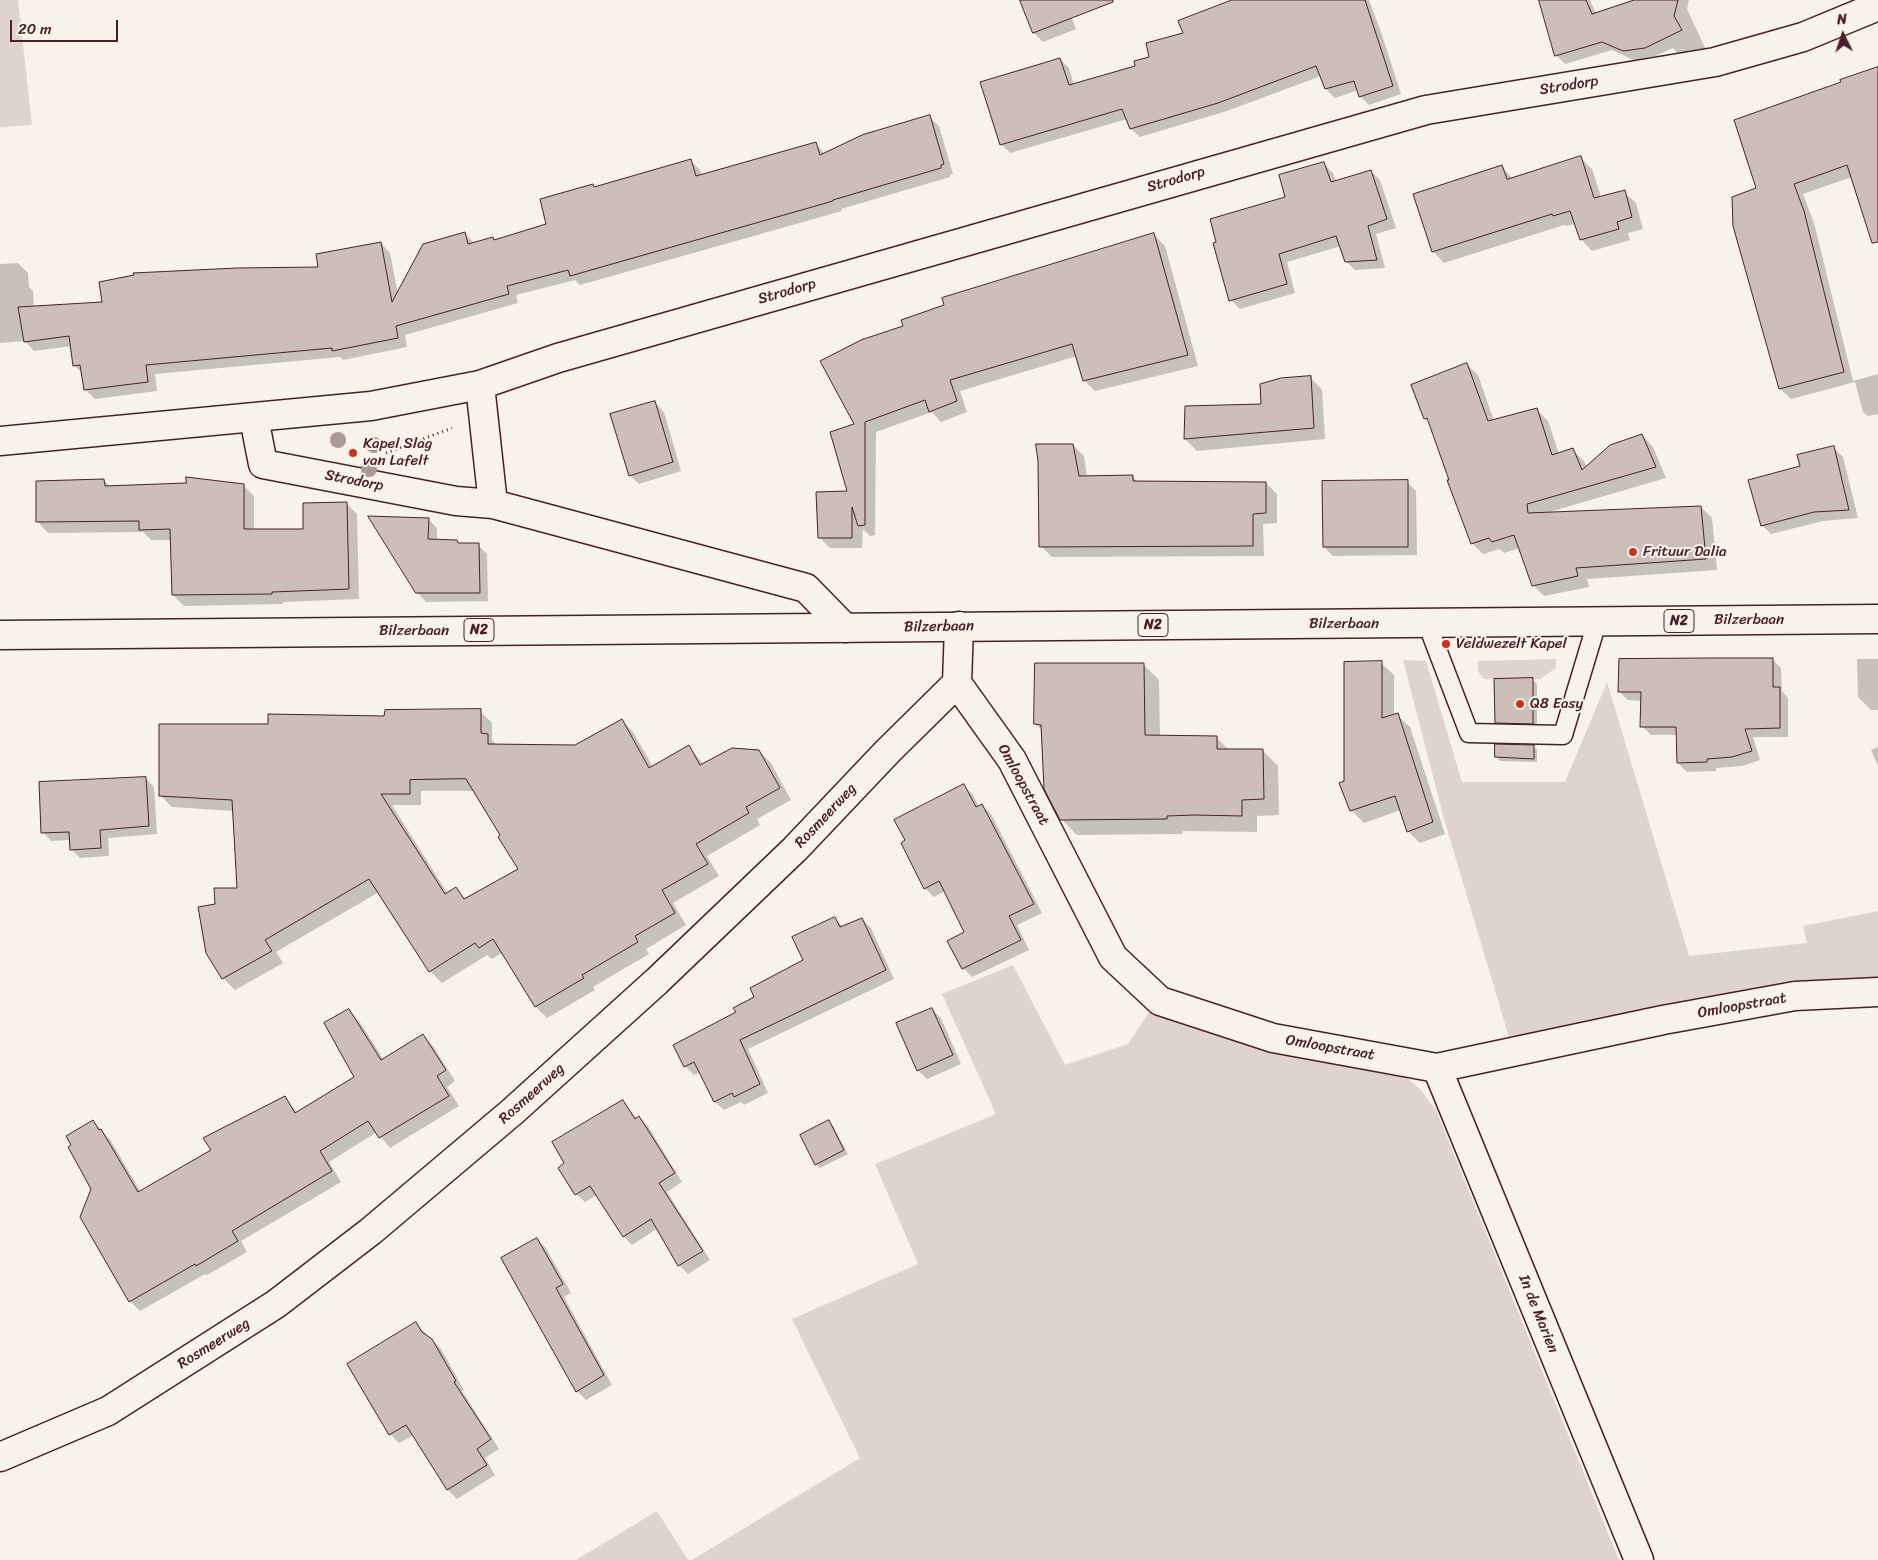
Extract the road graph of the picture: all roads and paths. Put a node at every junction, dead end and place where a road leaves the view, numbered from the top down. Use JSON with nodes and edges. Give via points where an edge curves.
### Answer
{"nodes":[{"id":1,"x":1878,"y":6,"type":"edge"},
{"id":2,"x":480,"y":385,"type":"junction"},
{"id":3,"x":484,"y":416,"type":"junction"},
{"id":4,"x":254,"y":418,"type":"junction"},
{"id":5,"x":0,"y":441,"type":"edge"},
{"id":6,"x":388,"y":458,"type":"dead end"},
{"id":7,"x":493,"y":504,"type":"junction"},
{"id":8,"x":1878,"y":619,"type":"edge"},
{"id":9,"x":1597,"y":622,"type":"junction"},
{"id":10,"x":1427,"y":624,"type":"junction"},
{"id":11,"x":959,"y":626,"type":"junction"},
{"id":12,"x":845,"y":628,"type":"junction"},
{"id":13,"x":0,"y":635,"type":"edge"},
{"id":14,"x":957,"y":683,"type":"junction"},
{"id":15,"x":1878,"y":992,"type":"edge"},
{"id":16,"x":1437,"y":1068,"type":"junction"},
{"id":17,"x":0,"y":1457,"type":"edge"},
{"id":18,"x":1639,"y":1560,"type":"edge"}],
"edges":[{"from":1,"to":2,"type":"street","name":"Strodorp","via":[[1803,37],[1715,62],[1426,110],[558,358]]},
{"from":2,"to":3,"type":"street"},
{"from":2,"to":4,"type":"street","name":"Strodorp","via":[[371,406]]},
{"from":3,"to":6,"type":"path","via":[[379,455]]},
{"from":3,"to":7,"type":"street"},
{"from":4,"to":5,"type":"street","name":"Strodorp"},
{"from":4,"to":7,"type":"street","name":"Strodorp","via":[[262,464],[456,501]]},
{"from":7,"to":12,"type":"street","name":"Strodorp","via":[[806,588]]},
{"from":8,"to":9,"type":"street","name":"Bilzerbaan","number":"N2"},
{"from":9,"to":10,"type":"street","name":"Bilzerbaan","number":"N2"},
{"from":9,"to":10,"type":"lane","via":[[1563,735],[1469,733]]},
{"from":10,"to":11,"type":"street","name":"Bilzerbaan","number":"N2"},
{"from":11,"to":12,"type":"street","name":"Bilzerbaan","number":"N2"},
{"from":11,"to":14,"type":"street"},
{"from":12,"to":13,"type":"street","name":"Bilzerbaan","number":"N2"},
{"from":14,"to":16,"type":"street","name":"Omloopstraat","via":[[1012,760],[1113,957],[1160,1001],[1273,1038]]},
{"from":14,"to":17,"type":"street","name":"Rosmeerweg","via":[[795,849],[657,981],[512,1112],[371,1231],[276,1304],[108,1411]]},
{"from":15,"to":16,"type":"street","name":"Omloopstraat","via":[[1795,996]]},
{"from":16,"to":18,"type":"street","name":"In de Marien"}]}
